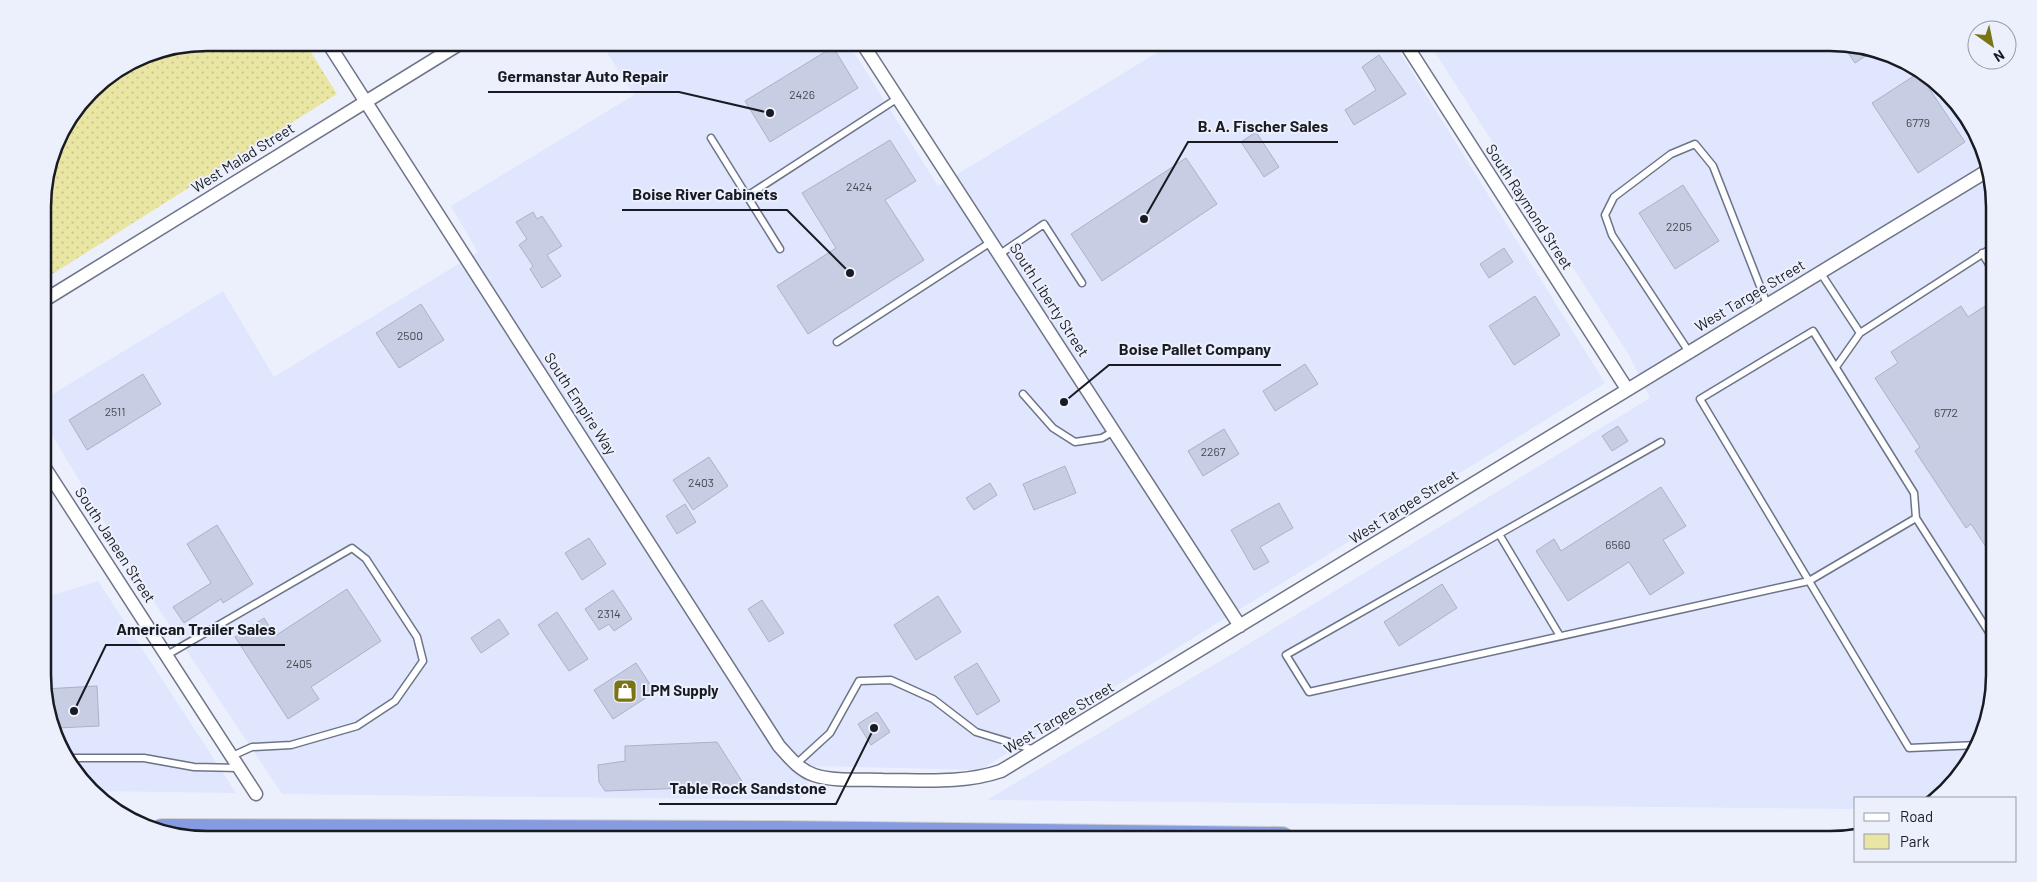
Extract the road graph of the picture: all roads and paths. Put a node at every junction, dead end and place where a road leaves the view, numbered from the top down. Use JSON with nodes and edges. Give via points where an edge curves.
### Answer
{"nodes":[{"id":1,"x":1411,"y":51,"type":"edge"},
{"id":2,"x":334,"y":52,"type":"edge"},
{"id":3,"x":444,"y":52,"type":"edge"},
{"id":4,"x":868,"y":52,"type":"edge"},
{"id":5,"x":898,"y":98,"type":"junction"},
{"id":6,"x":366,"y":101,"type":"junction"},
{"id":7,"x":711,"y":138,"type":"dead end"},
{"id":8,"x":1981,"y":174,"type":"edge"},
{"id":9,"x":747,"y":196,"type":"junction"},
{"id":10,"x":992,"y":242,"type":"junction"},
{"id":11,"x":780,"y":249,"type":"dead end"},
{"id":12,"x":1986,"y":251,"type":"edge"},
{"id":13,"x":1982,"y":253,"type":"junction"},
{"id":14,"x":1000,"y":254,"type":"junction"},
{"id":15,"x":1986,"y":260,"type":"edge"},
{"id":16,"x":1820,"y":272,"type":"junction"},
{"id":17,"x":1082,"y":283,"type":"dead end"},
{"id":18,"x":52,"y":296,"type":"edge"},
{"id":19,"x":1767,"y":304,"type":"junction"},
{"id":20,"x":1860,"y":333,"type":"junction"},
{"id":21,"x":837,"y":342,"type":"dead end"},
{"id":22,"x":1689,"y":352,"type":"junction"},
{"id":23,"x":1836,"y":367,"type":"junction"},
{"id":24,"x":1627,"y":389,"type":"junction"},
{"id":25,"x":1023,"y":394,"type":"dead end"},
{"id":26,"x":1114,"y":431,"type":"junction"},
{"id":27,"x":1661,"y":442,"type":"dead end"},
{"id":28,"x":51,"y":476,"type":"edge"},
{"id":29,"x":1916,"y":518,"type":"junction"},
{"id":30,"x":1499,"y":534,"type":"junction"},
{"id":31,"x":1809,"y":581,"type":"junction"},
{"id":32,"x":1240,"y":626,"type":"junction"},
{"id":33,"x":1986,"y":627,"type":"edge"},
{"id":34,"x":1560,"y":636,"type":"junction"},
{"id":35,"x":167,"y":655,"type":"junction"},
{"id":36,"x":1969,"y":745,"type":"edge"},
{"id":37,"x":1037,"y":751,"type":"junction"},
{"id":38,"x":232,"y":756,"type":"junction"},
{"id":39,"x":75,"y":758,"type":"edge"},
{"id":40,"x":795,"y":765,"type":"junction"},
{"id":41,"x":240,"y":768,"type":"junction"},
{"id":42,"x":813,"y":775,"type":"joint"},
{"id":43,"x":256,"y":794,"type":"dead end"},
{"id":44,"x":199,"y":830,"type":"edge"},
{"id":45,"x":351,"y":831,"type":"edge"}],
"edges":[{"from":1,"to":24,"type":"street","name":"South Raymond Street"},
{"from":2,"to":6,"type":"street","name":"South Empire Way"},
{"from":3,"to":6,"type":"street","name":"West Malad Street"},
{"from":4,"to":5,"type":"street","name":"South Liberty Street"},
{"from":5,"to":9,"type":"lane"},
{"from":5,"to":10,"type":"street","name":"South Liberty Street"},
{"from":6,"to":18,"type":"street","name":"West Malad Street"},
{"from":6,"to":40,"type":"street","name":"South Empire Way","via":[[779,746]]},
{"from":7,"to":9,"type":"lane"},
{"from":8,"to":16,"type":"street","name":"West Targee Street"},
{"from":9,"to":11,"type":"lane"},
{"from":10,"to":14,"type":"street","name":"South Liberty Street"},
{"from":10,"to":21,"type":"lane"},
{"from":12,"to":13,"type":"lane"},
{"from":13,"to":15,"type":"lane"},
{"from":13,"to":20,"type":"lane"},
{"from":14,"to":17,"type":"lane","via":[[1044,224]]},
{"from":14,"to":26,"type":"street","name":"South Liberty Street"},
{"from":16,"to":19,"type":"street","name":"West Targee Street"},
{"from":16,"to":20,"type":"lane"},
{"from":19,"to":22,"type":"street","name":"West Targee Street"},
{"from":19,"to":22,"type":"lane","via":[[1713,166],[1695,144],[1672,154],[1614,197],[1605,215],[1612,235]]},
{"from":20,"to":23,"type":"lane"},
{"from":22,"to":24,"type":"street","name":"West Targee Street"},
{"from":23,"to":29,"type":"lane","via":[[1914,493]]},
{"from":23,"to":31,"type":"lane","via":[[1814,331],[1700,399]]},
{"from":24,"to":32,"type":"street","name":"West Targee Street"},
{"from":25,"to":26,"type":"lane","via":[[1053,428],[1075,442],[1102,438]]},
{"from":26,"to":32,"type":"street","name":"South Liberty Street"},
{"from":27,"to":30,"type":"lane"},
{"from":28,"to":35,"type":"street","name":"South Janeen Street"},
{"from":29,"to":31,"type":"lane"},
{"from":29,"to":33,"type":"lane"},
{"from":30,"to":34,"type":"lane"},
{"from":30,"to":34,"type":"lane","via":[[1286,655],[1309,692]]},
{"from":31,"to":34,"type":"lane"},
{"from":31,"to":36,"type":"lane","via":[[1909,748]]},
{"from":32,"to":37,"type":"street","name":"West Targee Street"},
{"from":35,"to":38,"type":"street","name":"South Janeen Street"},
{"from":35,"to":38,"type":"lane","via":[[352,548],[366,559],[417,637],[423,661],[395,701],[357,726],[291,745],[252,747]]},
{"from":37,"to":40,"type":"lane","via":[[976,732],[933,699],[891,680],[859,681],[830,732]]},
{"from":37,"to":42,"type":"street","name":"West Targee Street","via":[[982,778],[846,779]]},
{"from":38,"to":41,"type":"street","name":"South Janeen Street"},
{"from":39,"to":41,"type":"lane","via":[[144,758],[194,767]]},
{"from":40,"to":42,"type":"street","name":"South Empire Way"},
{"from":41,"to":43,"type":"street","name":"South Janeen Street"},
{"from":44,"to":45,"type":"highway"}]}
